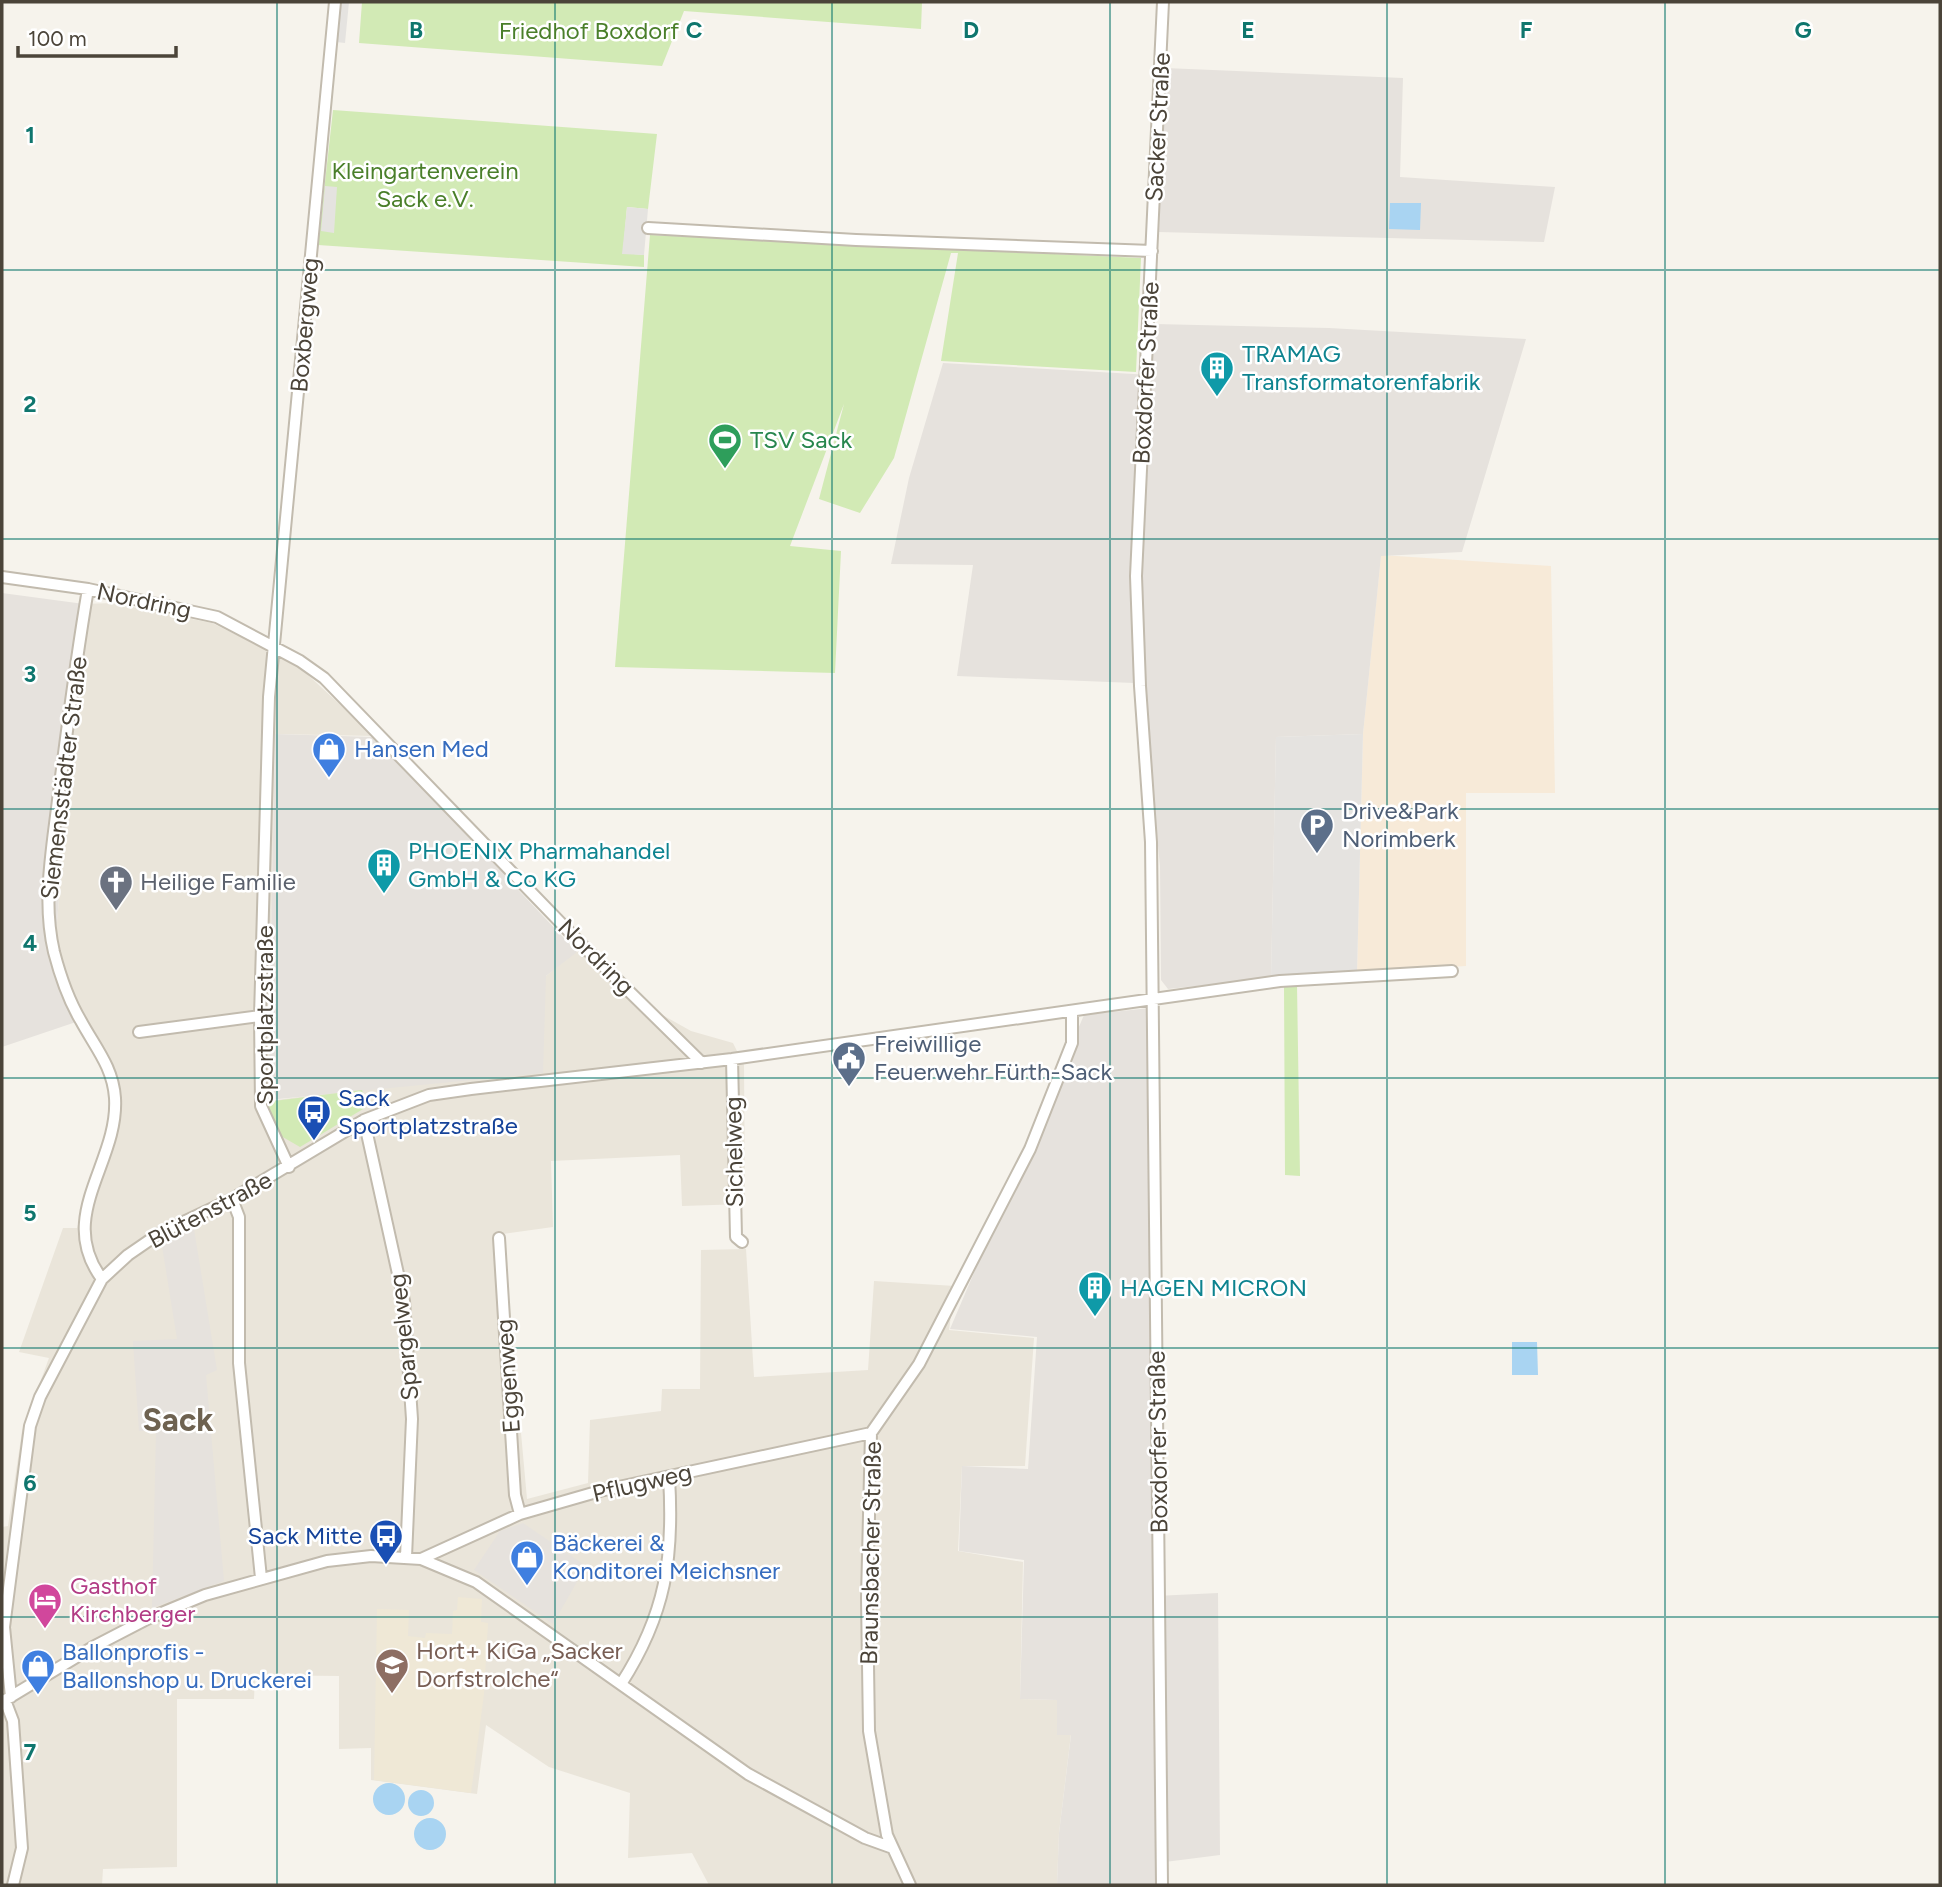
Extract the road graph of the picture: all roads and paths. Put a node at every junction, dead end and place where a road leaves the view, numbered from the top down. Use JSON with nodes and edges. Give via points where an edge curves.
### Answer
{"nodes":[{"id":1,"x":335,"y":2,"type":"edge"},
{"id":2,"x":1163,"y":2,"type":"edge"},
{"id":3,"x":648,"y":228,"type":"dead end"},
{"id":4,"x":1152,"y":251,"type":"junction"},
{"id":5,"x":2,"y":577,"type":"edge"},
{"id":6,"x":88,"y":589,"type":"junction"},
{"id":7,"x":275,"y":648,"type":"junction"},
{"id":8,"x":1452,"y":971,"type":"dead end"},
{"id":9,"x":1153,"y":999,"type":"junction"},
{"id":10,"x":1072,"y":1011,"type":"junction"},
{"id":11,"x":260,"y":1016,"type":"junction"},
{"id":12,"x":139,"y":1032,"type":"dead end"},
{"id":13,"x":733,"y":1059,"type":"junction"},
{"id":14,"x":702,"y":1063,"type":"junction"},
{"id":15,"x":364,"y":1121,"type":"junction"},
{"id":16,"x":289,"y":1167,"type":"junction"},
{"id":17,"x":232,"y":1199,"type":"junction"},
{"id":18,"x":499,"y":1238,"type":"dead end"},
{"id":19,"x":742,"y":1242,"type":"dead end"},
{"id":20,"x":103,"y":1279,"type":"junction"},
{"id":21,"x":871,"y":1433,"type":"junction"},
{"id":22,"x":669,"y":1478,"type":"junction"},
{"id":23,"x":520,"y":1514,"type":"junction"},
{"id":24,"x":407,"y":1557,"type":"junction"},
{"id":25,"x":421,"y":1559,"type":"junction"},
{"id":26,"x":261,"y":1578,"type":"junction"},
{"id":27,"x":621,"y":1684,"type":"junction"},
{"id":28,"x":6,"y":1699,"type":"edge"},
{"id":29,"x":890,"y":1847,"type":"junction"},
{"id":30,"x":13,"y":1885,"type":"edge"},
{"id":31,"x":910,"y":1885,"type":"edge"},
{"id":32,"x":1162,"y":1885,"type":"edge"}],
"edges":[{"from":1,"to":7,"type":"street","name":"Boxbergweg"},
{"from":2,"to":4,"type":"street","name":"Sacker Straße"},
{"from":3,"to":4,"type":"street","name":"Boxdorfer Straße"},
{"from":4,"to":9,"type":"street","name":"Boxdorfer Straße","via":[[1136,576],[1151,842]]},
{"from":5,"to":6,"type":"street","name":"Nordring"},
{"from":6,"to":7,"type":"street","name":"Nordring","via":[[217,617]]},
{"from":6,"to":20,"type":"street","name":"Siemensstädter Straße","via":[[47,897],[54,952],[64,983],[107,1064],[114,1090],[114,1124],[83,1232],[90,1263]]},
{"from":7,"to":11,"type":"street","name":"Sportplatzstraße"},
{"from":7,"to":14,"type":"street","name":"Nordring","via":[[324,678]]},
{"from":8,"to":9,"type":"street","via":[[1280,981]]},
{"from":9,"to":10,"type":"street"},
{"from":9,"to":32,"type":"street","name":"Boxdorfer Straße"},
{"from":10,"to":13,"type":"street"},
{"from":10,"to":21,"type":"street","name":"Braunsbacher Straße","via":[[1072,1044],[1030,1149],[919,1364]]},
{"from":11,"to":12,"type":"street"},
{"from":11,"to":16,"type":"street","name":"Sportplatzstraße","via":[[261,1106]]},
{"from":13,"to":14,"type":"street"},
{"from":13,"to":19,"type":"street","name":"Sichelweg","via":[[736,1237]]},
{"from":14,"to":15,"type":"street","name":"Blütenstraße","via":[[429,1095]]},
{"from":15,"to":16,"type":"street","name":"Blütenstraße"},
{"from":15,"to":24,"type":"street","name":"Spargelweg","via":[[404,1301],[412,1419]]},
{"from":16,"to":17,"type":"street","name":"Blütenstraße"},
{"from":17,"to":20,"type":"street","name":"Blütenstraße","via":[[160,1233]]},
{"from":17,"to":26,"type":"street","via":[[239,1217],[239,1363]]},
{"from":18,"to":23,"type":"street","name":"Eggenweg","via":[[515,1495]]},
{"from":20,"to":28,"type":"street","name":"Blütenstraße","via":[[40,1397],[30,1426],[4,1626]]},
{"from":21,"to":22,"type":"street","name":"Pflugweg"},
{"from":21,"to":29,"type":"street","name":"Braunsbacher Straße","via":[[868,1720]]},
{"from":22,"to":23,"type":"street","name":"Pflugweg","via":[[600,1491]]},
{"from":22,"to":27,"type":"street","via":[[672,1540],[668,1571],[648,1636]]},
{"from":23,"to":25,"type":"street","name":"Pflugweg"},
{"from":24,"to":25,"type":"street"},
{"from":24,"to":26,"type":"street","via":[[327,1561]]},
{"from":25,"to":27,"type":"street","via":[[476,1581]]},
{"from":26,"to":28,"type":"street","via":[[147,1619]]},
{"from":27,"to":29,"type":"street","via":[[748,1774],[865,1839]]},
{"from":28,"to":30,"type":"street","name":"Blütenstraße","via":[[13,1721],[22,1848]]},
{"from":29,"to":31,"type":"street","name":"Braunsbacher Straße"}]}
